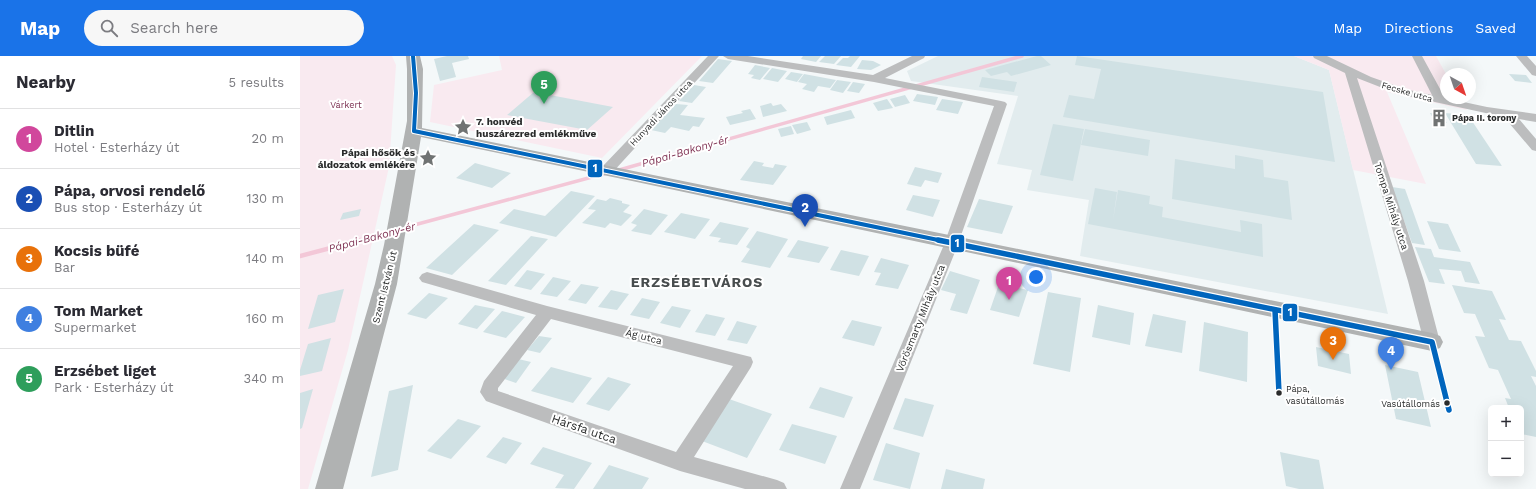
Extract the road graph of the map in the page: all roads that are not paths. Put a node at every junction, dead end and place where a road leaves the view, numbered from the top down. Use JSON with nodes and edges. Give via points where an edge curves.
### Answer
{"nodes":[{"id":1,"x":413,"y":56,"type":"edge"},
{"id":2,"x":714,"y":56,"type":"edge"},
{"id":3,"x":728,"y":56,"type":"edge"},
{"id":4,"x":920,"y":56,"type":"edge"},
{"id":5,"x":1318,"y":56,"type":"edge"},
{"id":6,"x":1417,"y":56,"type":"edge"},
{"id":7,"x":1521,"y":56,"type":"edge"},
{"id":8,"x":896,"y":68,"type":"junction"},
{"id":9,"x":1350,"y":71,"type":"junction"},
{"id":10,"x":1536,"y":73,"type":"edge"},
{"id":11,"x":874,"y":79,"type":"junction"},
{"id":12,"x":903,"y":84,"type":"junction"},
{"id":13,"x":1440,"y":99,"type":"edge"},
{"id":14,"x":1440,"y":101,"type":"edge"},
{"id":15,"x":1456,"y":104,"type":"edge"},
{"id":16,"x":1509,"y":115,"type":"junction"},
{"id":17,"x":1536,"y":118,"type":"edge"},
{"id":18,"x":414,"y":131,"type":"junction"},
{"id":19,"x":1536,"y":147,"type":"edge"},
{"id":20,"x":608,"y":170,"type":"junction"},
{"id":21,"x":952,"y":242,"type":"junction"},
{"id":22,"x":427,"y":278,"type":"dead end"},
{"id":23,"x":547,"y":312,"type":"junction"},
{"id":24,"x":1432,"y":342,"type":"joint"},
{"id":25,"x":680,"y":462,"type":"junction"},
{"id":26,"x":329,"y":489,"type":"edge"},
{"id":27,"x":777,"y":489,"type":"edge"},
{"id":28,"x":850,"y":489,"type":"edge"}],
"edges":[{"from":1,"to":18,"type":"street","name":"Szent István út"},
{"from":2,"to":20,"type":"street","name":"Hunyadi János utca"},
{"from":3,"to":11,"type":"street"},
{"from":4,"to":8,"type":"street"},
{"from":5,"to":9,"type":"street","name":"Fecske utca"},
{"from":6,"to":13,"type":"street"},
{"from":7,"to":10,"type":"street"},
{"from":8,"to":11,"type":"street"},
{"from":8,"to":12,"type":"street","via":[[898,79]]},
{"from":9,"to":14,"type":"street","name":"Fecske utca","via":[[1402,92]]},
{"from":9,"to":24,"type":"street","name":"Tompa Mihály utca","via":[[1416,281]]},
{"from":11,"to":12,"type":"street"},
{"from":12,"to":21,"type":"street","name":"Vörösmarty Mihály utca","via":[[1001,104]]},
{"from":15,"to":16,"type":"street","name":"Fecske utca"},
{"from":16,"to":17,"type":"street","name":"Fecske utca"},
{"from":16,"to":19,"type":"street"},
{"from":18,"to":20,"type":"street"},
{"from":18,"to":26,"type":"street","name":"Szent István út","via":[[386,284]]},
{"from":20,"to":21,"type":"street"},
{"from":21,"to":24,"type":"street"},
{"from":21,"to":28,"type":"street","name":"Vörösmarty Mihály utca"},
{"from":22,"to":23,"type":"street","name":"Ág utca"},
{"from":23,"to":25,"type":"street","name":"Hársfa utca","via":[[490,386],[489,392],[492,396]]},
{"from":23,"to":25,"type":"street","name":"Ág utca","via":[[745,362]]},
{"from":25,"to":27,"type":"street","name":"Hársfa utca"}]}
